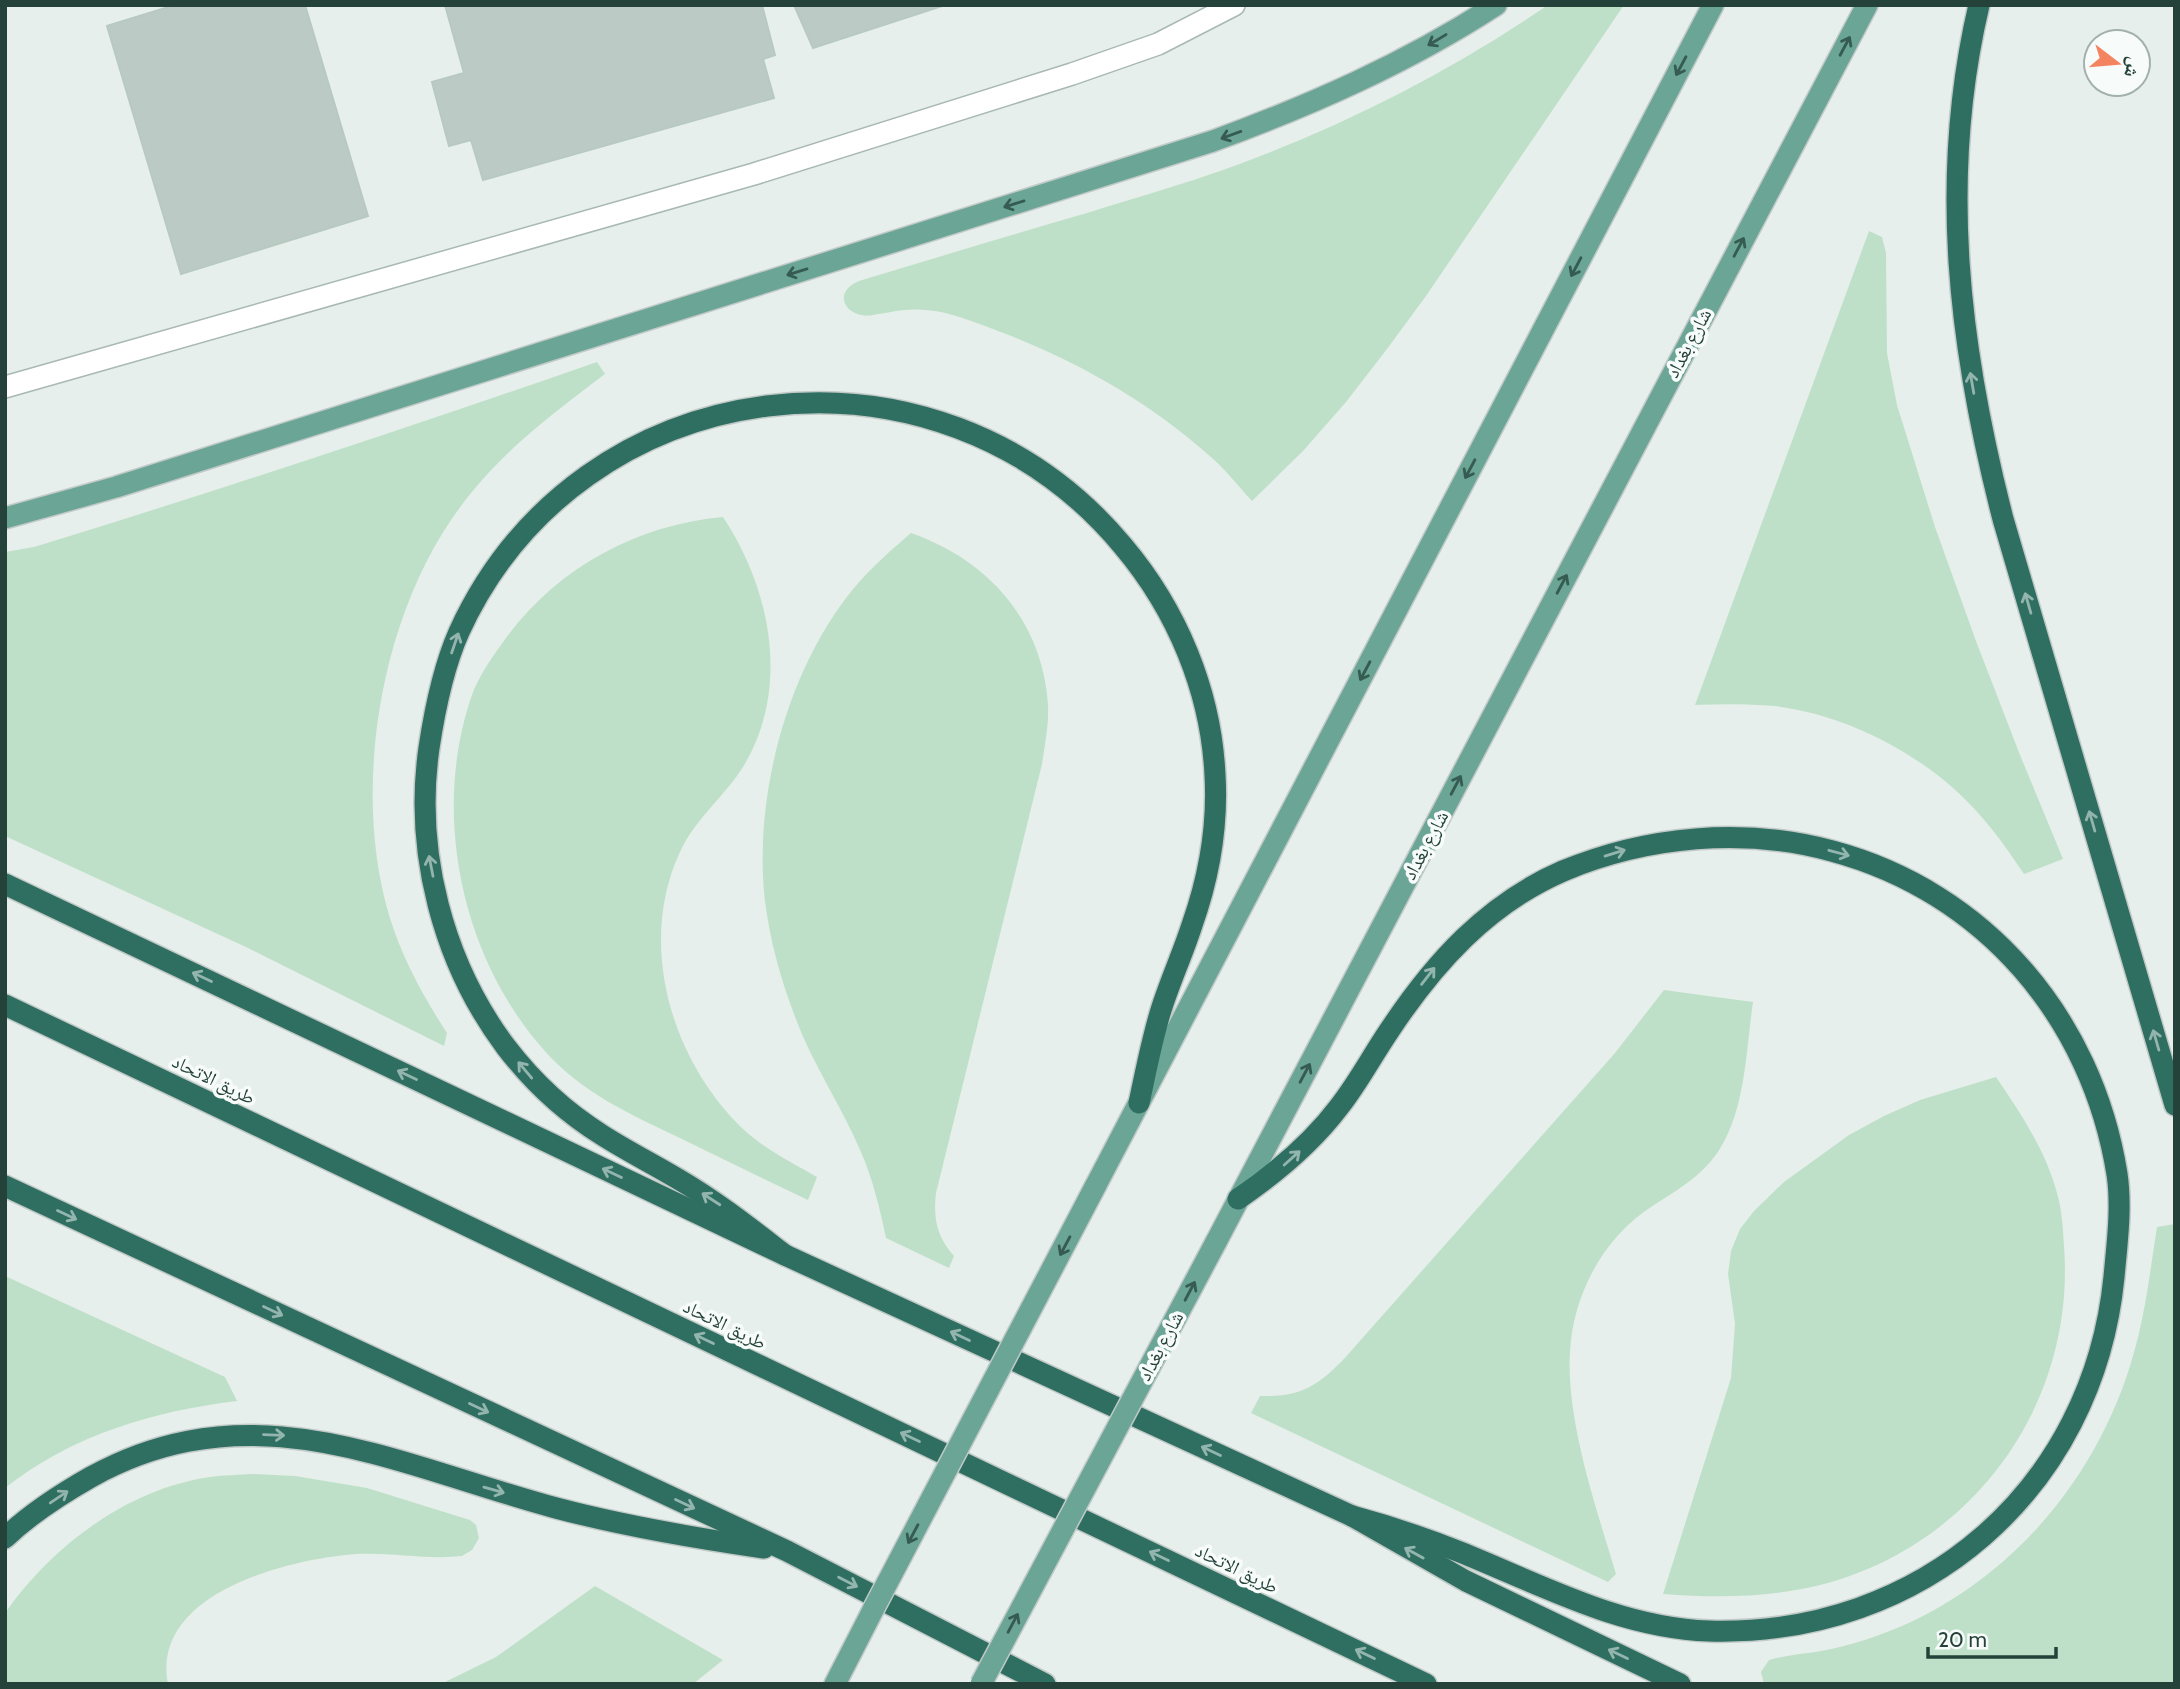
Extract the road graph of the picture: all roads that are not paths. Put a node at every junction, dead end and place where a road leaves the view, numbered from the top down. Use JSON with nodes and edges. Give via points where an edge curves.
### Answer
{"nodes":[{"id":1,"x":1234,"y":5,"type":"edge"},
{"id":2,"x":1496,"y":5,"type":"edge"},
{"id":3,"x":1713,"y":5,"type":"edge"},
{"id":4,"x":1867,"y":5,"type":"edge"},
{"id":5,"x":1979,"y":5,"type":"edge"},
{"id":6,"x":5,"y":387,"type":"edge"},
{"id":7,"x":5,"y":517,"type":"edge"},
{"id":8,"x":5,"y":884,"type":"edge"},
{"id":9,"x":5,"y":1005,"type":"edge"},
{"id":10,"x":1139,"y":1103,"type":"junction"},
{"id":11,"x":2175,"y":1105,"type":"edge"},
{"id":12,"x":5,"y":1186,"type":"edge"},
{"id":13,"x":1238,"y":1199,"type":"junction"},
{"id":14,"x":785,"y":1255,"type":"junction"},
{"id":15,"x":1352,"y":1516,"type":"junction"},
{"id":16,"x":5,"y":1538,"type":"edge"},
{"id":17,"x":787,"y":1551,"type":"junction"},
{"id":18,"x":835,"y":1684,"type":"edge"},
{"id":19,"x":981,"y":1684,"type":"edge"},
{"id":20,"x":1045,"y":1684,"type":"edge"},
{"id":21,"x":1426,"y":1684,"type":"edge"},
{"id":22,"x":1680,"y":1684,"type":"edge"}],
"edges":[{"from":1,"to":6,"type":"street","via":[[1158,44],[754,174]]},
{"from":2,"to":7,"type":"main road","one_way":true,"via":[[1359,82],[1213,141],[116,487]]},
{"from":3,"to":10,"type":"main road","one_way":true},
{"from":13,"to":4,"type":"main road","name":"شارع بغداد","one_way":true},
{"from":11,"to":5,"type":"highway","one_way":true,"via":[[2003,519],[1968,356],[1959,274],[1957,191],[1962,108]]},
{"from":14,"to":8,"type":"highway","one_way":true},
{"from":21,"to":9,"type":"highway","name":"طريق الاتحاد","one_way":true},
{"from":14,"to":10,"type":"highway","one_way":true,"via":[[714,1201],[600,1134],[533,1078],[504,1044],[466,984],[441,917],[427,846],[425,774],[436,702],[458,634],[486,582],[522,536],[563,495],[610,461],[662,434],[716,415],[774,404],[831,401],[889,408],[945,422],[999,445],[1040,470],[1078,499],[1143,569],[1168,610],[1204,699],[1215,776],[1213,841],[1206,879],[1160,1014]]},
{"from":10,"to":18,"type":"main road","one_way":true,"bridge":true},
{"from":12,"to":17,"type":"highway","one_way":true},
{"from":13,"to":15,"type":"highway","one_way":true,"via":[[1274,1174],[1336,1111],[1416,992],[1471,929],[1509,900],[1561,872],[1629,849],[1673,841],[1753,838],[1810,845],[1896,873],[1936,895],[1976,924],[2045,995],[2072,1037],[2092,1082],[2118,1180],[2111,1301],[2097,1362],[2074,1419],[2042,1472],[2016,1506],[1950,1563],[1852,1610],[1789,1625],[1706,1631],[1624,1618],[1404,1530]]},
{"from":19,"to":13,"type":"main road","name":"شارع بغداد","one_way":true,"bridge":true},
{"from":15,"to":14,"type":"highway","one_way":true},
{"from":22,"to":15,"type":"highway","one_way":true,"via":[[1466,1581]]},
{"from":16,"to":17,"type":"highway","one_way":true,"via":[[59,1496],[115,1464],[177,1444],[241,1434],[336,1443],[558,1508]]},
{"from":17,"to":20,"type":"highway","one_way":true}]}
